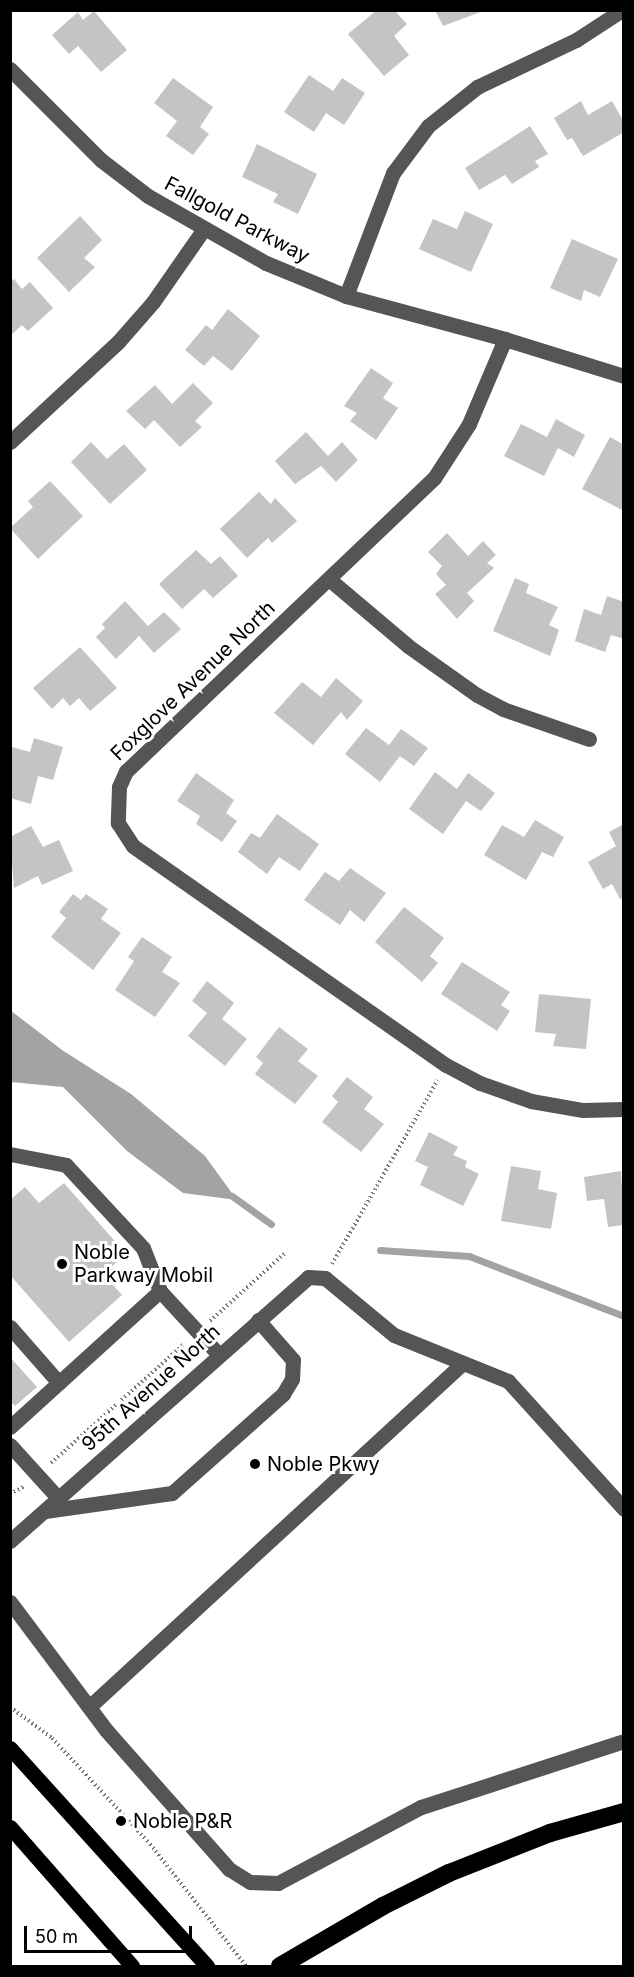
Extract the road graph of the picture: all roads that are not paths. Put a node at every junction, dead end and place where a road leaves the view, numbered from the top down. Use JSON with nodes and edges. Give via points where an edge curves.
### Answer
{"nodes":[{"id":1,"x":622,"y":10,"type":"edge"},
{"id":2,"x":10,"y":69,"type":"edge"},
{"id":3,"x":203,"y":230,"type":"junction"},
{"id":4,"x":346,"y":296,"type":"junction"},
{"id":5,"x":505,"y":339,"type":"junction"},
{"id":6,"x":624,"y":376,"type":"edge"},
{"id":7,"x":10,"y":442,"type":"edge"},
{"id":8,"x":330,"y":580,"type":"junction"},
{"id":9,"x":590,"y":739,"type":"dead end"},
{"id":10,"x":624,"y":1109,"type":"edge"},
{"id":11,"x":10,"y":1154,"type":"edge"},
{"id":12,"x":160,"y":1291,"type":"junction"},
{"id":13,"x":258,"y":1320,"type":"junction"},
{"id":14,"x":10,"y":1327,"type":"edge"},
{"id":15,"x":219,"y":1355,"type":"junction"},
{"id":16,"x":463,"y":1363,"type":"junction"},
{"id":17,"x":59,"y":1383,"type":"junction"},
{"id":18,"x":10,"y":1427,"type":"edge"},
{"id":19,"x":10,"y":1445,"type":"edge"},
{"id":20,"x":59,"y":1499,"type":"junction"},
{"id":21,"x":624,"y":1509,"type":"edge"},
{"id":22,"x":45,"y":1511,"type":"junction"},
{"id":23,"x":10,"y":1541,"type":"edge"},
{"id":24,"x":10,"y":1602,"type":"edge"},
{"id":25,"x":89,"y":1707,"type":"junction"},
{"id":26,"x":624,"y":1741,"type":"edge"},
{"id":27,"x":10,"y":1748,"type":"edge"},
{"id":28,"x":624,"y":1812,"type":"edge"},
{"id":29,"x":10,"y":1827,"type":"edge"},
{"id":30,"x":132,"y":1966,"type":"edge"},
{"id":31,"x":207,"y":1966,"type":"edge"},
{"id":32,"x":280,"y":1966,"type":"edge"}],
"edges":[{"from":1,"to":4,"type":"street","via":[[576,40],[477,87],[428,126],[393,172]]},
{"from":2,"to":3,"type":"street","name":"Fallgold Parkway","via":[[102,160]]},
{"from":3,"to":4,"type":"street","name":"Fallgold Parkway","via":[[266,263]]},
{"from":3,"to":7,"type":"street","via":[[153,302],[118,342]]},
{"from":4,"to":5,"type":"street","name":"Fallgold Parkway"},
{"from":5,"to":6,"type":"street","name":"Fallgold Parkway"},
{"from":5,"to":8,"type":"street","name":"Foxglove Avenue North","via":[[469,424],[440,470]]},
{"from":8,"to":9,"type":"street","via":[[408,646],[477,695],[503,709]]},
{"from":8,"to":10,"type":"street","name":"Foxglove Avenue North","via":[[126,771],[118,787],[118,823],[133,846],[446,1065],[480,1083],[531,1101],[583,1110]]},
{"from":11,"to":12,"type":"street","via":[[66,1165],[143,1248]]},
{"from":12,"to":15,"type":"street"},
{"from":12,"to":17,"type":"street"},
{"from":13,"to":15,"type":"street","name":"95th Avenue North"},
{"from":13,"to":16,"type":"street","name":"95th Avenue North","via":[[308,1277],[325,1278],[394,1335]]},
{"from":13,"to":22,"type":"street","via":[[292,1360],[292,1379],[283,1394],[172,1493]]},
{"from":14,"to":17,"type":"street"},
{"from":15,"to":20,"type":"street","name":"95th Avenue North"},
{"from":16,"to":21,"type":"street","via":[[508,1381]]},
{"from":16,"to":25,"type":"street"},
{"from":17,"to":18,"type":"street"},
{"from":19,"to":20,"type":"street"},
{"from":20,"to":22,"type":"street","name":"95th Avenue North"},
{"from":22,"to":23,"type":"street","name":"95th Avenue North"},
{"from":24,"to":25,"type":"street"},
{"from":25,"to":26,"type":"street","via":[[229,1869],[250,1882],[278,1883],[421,1807]]},
{"from":27,"to":31,"type":"main road"},
{"from":28,"to":32,"type":"highway","via":[[550,1833],[449,1873]]},
{"from":29,"to":30,"type":"main road"}]}
